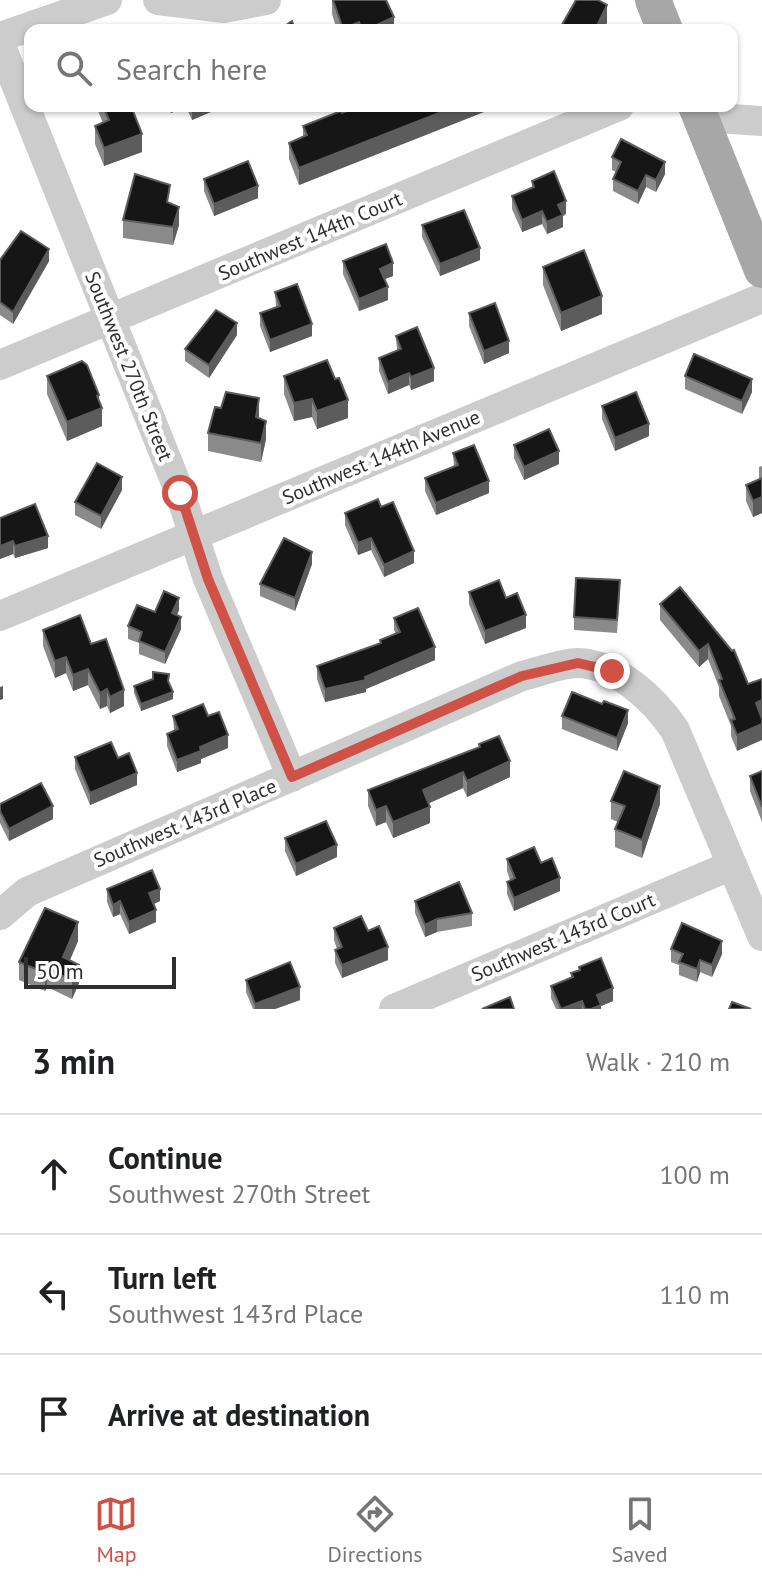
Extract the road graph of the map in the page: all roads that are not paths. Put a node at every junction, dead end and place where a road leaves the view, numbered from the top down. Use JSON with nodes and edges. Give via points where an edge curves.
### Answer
{"nodes":[{"id":1,"x":107,"y":0,"type":"edge"},
{"id":2,"x":158,"y":0,"type":"edge"},
{"id":3,"x":266,"y":0,"type":"edge"},
{"id":4,"x":653,"y":0,"type":"edge"},
{"id":5,"x":38,"y":24,"type":"edge"},
{"id":6,"x":663,"y":24,"type":"edge"},
{"id":7,"x":24,"y":29,"type":"edge"},
{"id":8,"x":0,"y":37,"type":"edge"},
{"id":9,"x":0,"y":44,"type":"edge"},
{"id":10,"x":12,"y":108,"type":"edge"},
{"id":11,"x":605,"y":112,"type":"edge"},
{"id":12,"x":698,"y":112,"type":"edge"},
{"id":13,"x":762,"y":121,"type":"edge"},
{"id":14,"x":762,"y":270,"type":"edge"},
{"id":15,"x":762,"y":298,"type":"edge"},
{"id":16,"x":111,"y":319,"type":"junction"},
{"id":17,"x":0,"y":365,"type":"edge"},
{"id":18,"x":194,"y":535,"type":"junction"},
{"id":19,"x":0,"y":616,"type":"edge"},
{"id":20,"x":292,"y":777,"type":"junction"},
{"id":21,"x":732,"y":865,"type":"junction"},
{"id":22,"x":0,"y":915,"type":"edge"},
{"id":23,"x":762,"y":936,"type":"edge"},
{"id":24,"x":394,"y":1009,"type":"edge"}],
"edges":[{"from":1,"to":5,"type":"street"},
{"from":2,"to":3,"type":"street","via":[[224,8]]},
{"from":4,"to":6,"type":"main road"},
{"from":7,"to":8,"type":"street"},
{"from":9,"to":10,"type":"street","name":"Southwest 270th Street"},
{"from":10,"to":16,"type":"street","name":"Southwest 270th Street"},
{"from":11,"to":16,"type":"street","name":"Southwest 144th Court"},
{"from":12,"to":13,"type":"street"},
{"from":12,"to":14,"type":"main road"},
{"from":15,"to":18,"type":"street","name":"Southwest 144th Avenue"},
{"from":16,"to":17,"type":"street","name":"Southwest 144th Court"},
{"from":16,"to":18,"type":"street","name":"Southwest 270th Street"},
{"from":18,"to":19,"type":"street","name":"Southwest 144th Avenue"},
{"from":18,"to":20,"type":"street","name":"Southwest 270th Street"},
{"from":20,"to":21,"type":"street","name":"Southwest 143rd Place","via":[[522,676],[578,663],[612,671],[661,709],[675,730]]},
{"from":20,"to":22,"type":"street","name":"Southwest 143rd Place","via":[[27,892]]},
{"from":21,"to":23,"type":"street"},
{"from":21,"to":24,"type":"street","name":"Southwest 143rd Court"}]}
